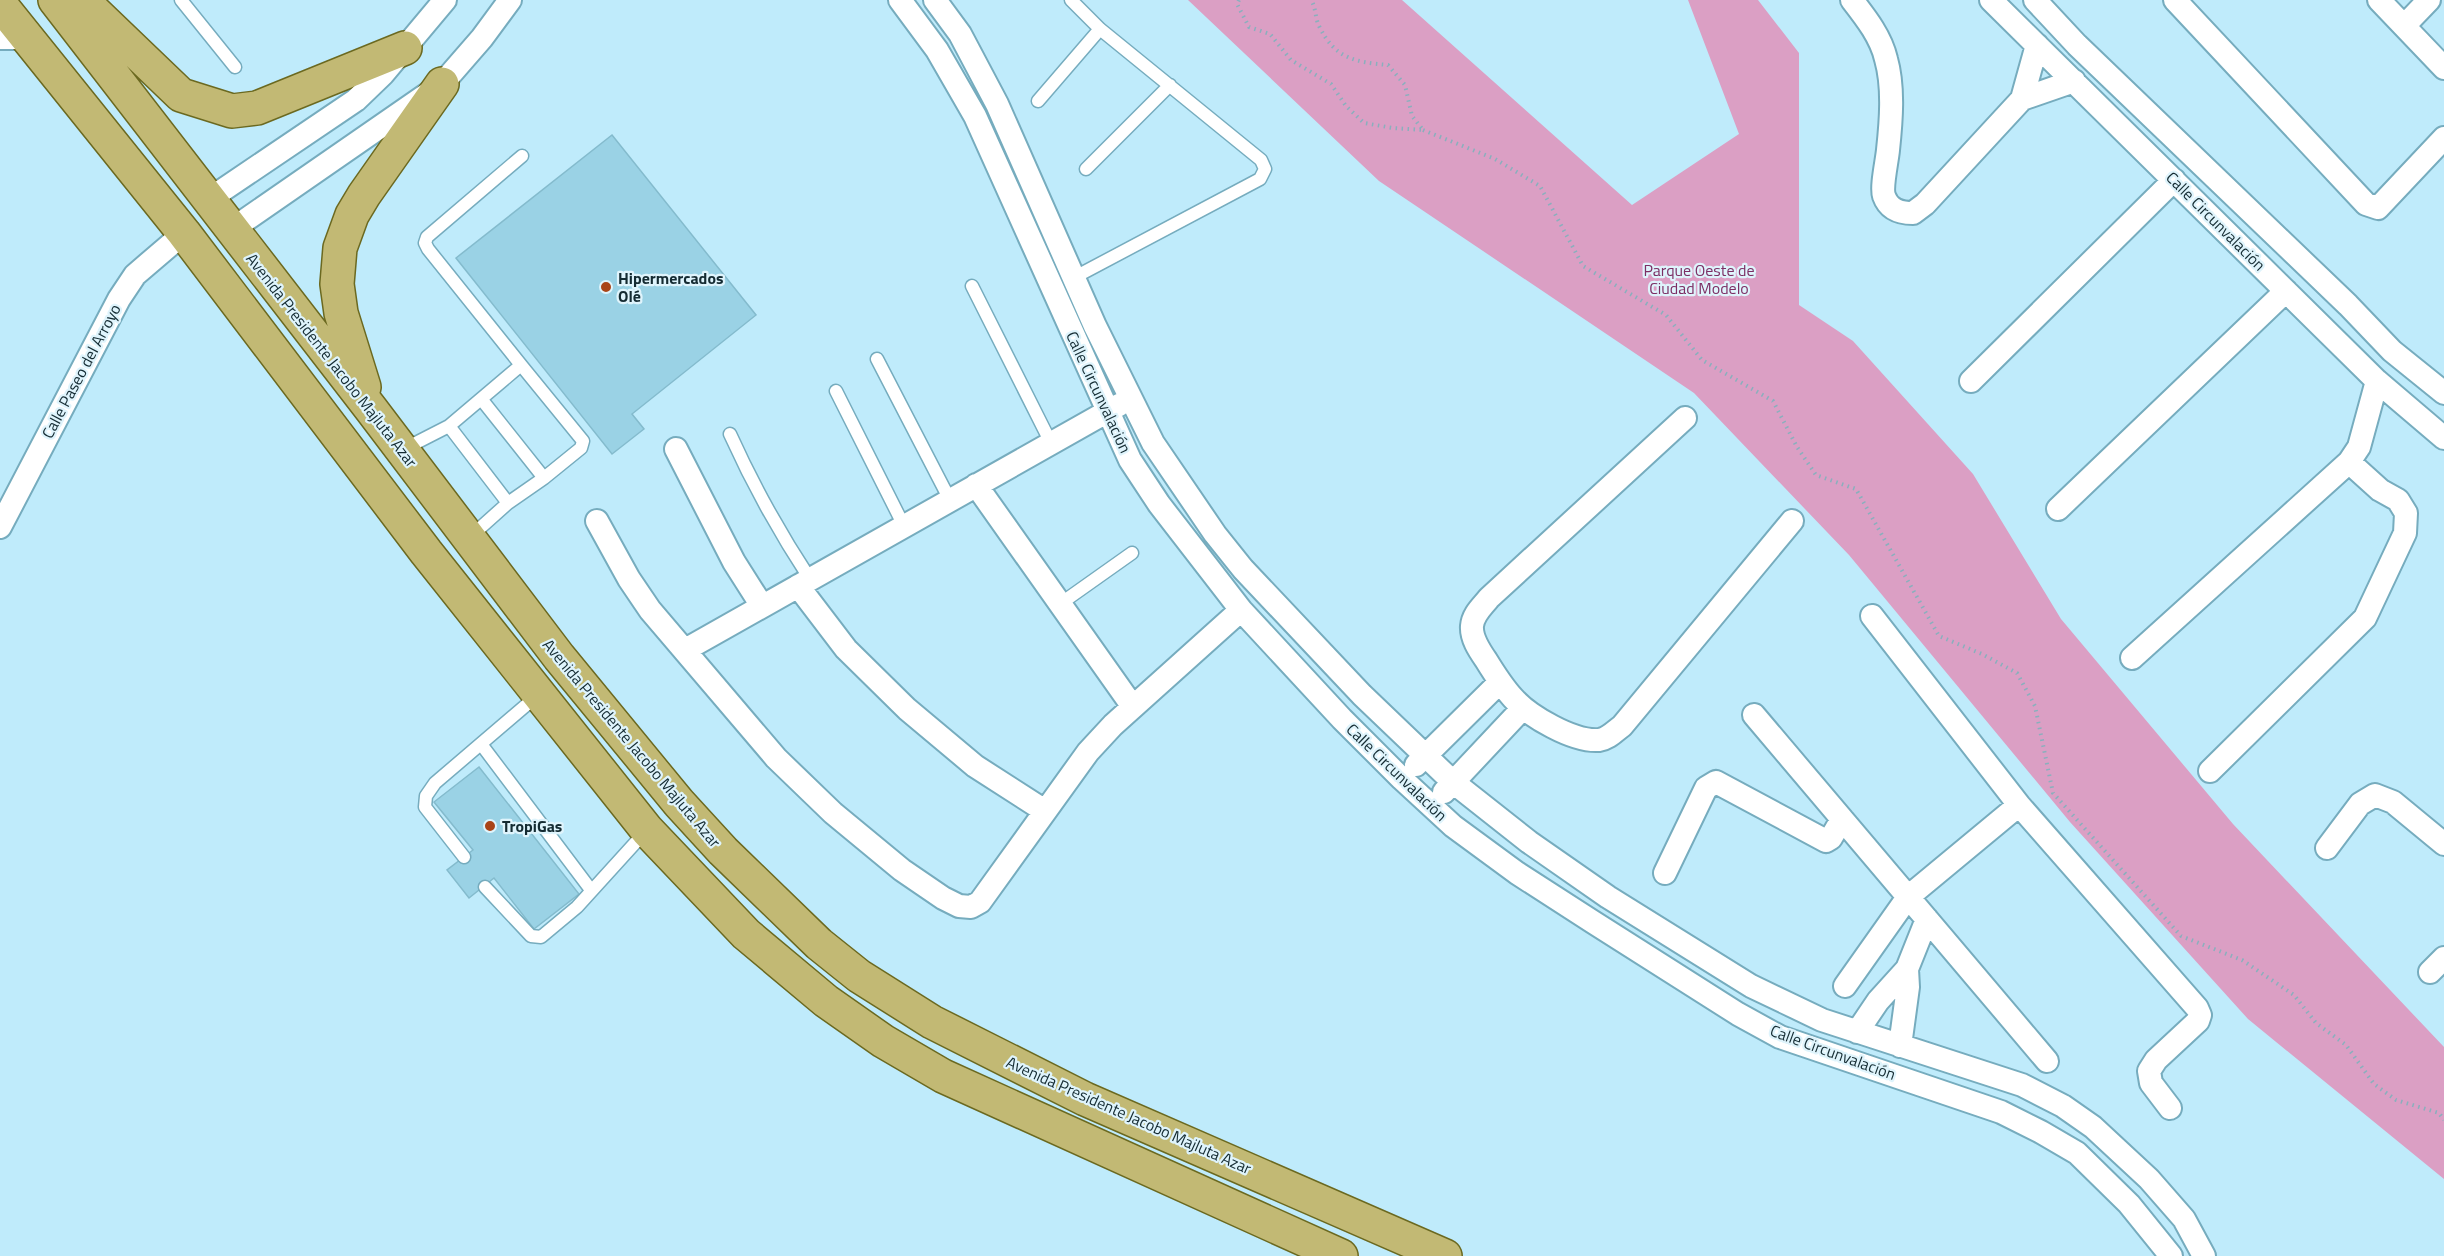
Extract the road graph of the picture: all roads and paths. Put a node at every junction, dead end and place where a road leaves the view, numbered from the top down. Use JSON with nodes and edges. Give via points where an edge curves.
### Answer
{"nodes":[{"id":1,"x":55,"y":0,"type":"edge"},
{"id":2,"x":82,"y":0,"type":"edge"},
{"id":3,"x":181,"y":0,"type":"edge"},
{"id":4,"x":445,"y":0,"type":"edge"},
{"id":5,"x":510,"y":0,"type":"edge"},
{"id":6,"x":900,"y":0,"type":"edge"},
{"id":7,"x":935,"y":0,"type":"edge"},
{"id":8,"x":1071,"y":0,"type":"edge"},
{"id":9,"x":1239,"y":0,"type":"edge"},
{"id":10,"x":1311,"y":0,"type":"edge"},
{"id":11,"x":1852,"y":0,"type":"edge"},
{"id":12,"x":1991,"y":0,"type":"edge"},
{"id":13,"x":2035,"y":0,"type":"edge"},
{"id":14,"x":2175,"y":0,"type":"edge"},
{"id":15,"x":2379,"y":0,"type":"edge"},
{"id":16,"x":2429,"y":0,"type":"edge"},
{"id":17,"x":0,"y":4,"type":"edge"},
{"id":18,"x":2404,"y":26,"type":"junction"},
{"id":19,"x":1100,"y":28,"type":"junction"},
{"id":20,"x":14,"y":38,"type":"edge"},
{"id":21,"x":2037,"y":45,"type":"junction"},
{"id":22,"x":2077,"y":45,"type":"junction"},
{"id":23,"x":405,"y":48,"type":"junction"},
{"id":24,"x":2056,"y":63,"type":"junction"},
{"id":25,"x":234,"y":67,"type":"dead end"},
{"id":26,"x":2444,"y":68,"type":"edge"},
{"id":27,"x":2074,"y":81,"type":"junction"},
{"id":28,"x":442,"y":84,"type":"junction"},
{"id":29,"x":1170,"y":85,"type":"junction"},
{"id":30,"x":2022,"y":99,"type":"junction"},
{"id":31,"x":1038,"y":101,"type":"dead end"},
{"id":32,"x":1423,"y":130,"type":"junction"},
{"id":33,"x":2444,"y":138,"type":"edge"},
{"id":34,"x":522,"y":156,"type":"dead end"},
{"id":35,"x":1086,"y":169,"type":"dead end"},
{"id":36,"x":2174,"y":180,"type":"junction"},
{"id":37,"x":208,"y":200,"type":"junction"},
{"id":38,"x":231,"y":230,"type":"junction"},
{"id":39,"x":184,"y":232,"type":"junction"},
{"id":40,"x":1075,"y":277,"type":"junction"},
{"id":41,"x":972,"y":286,"type":"dead end"},
{"id":42,"x":2286,"y":291,"type":"junction"},
{"id":43,"x":877,"y":359,"type":"dead end"},
{"id":44,"x":521,"y":365,"type":"junction"},
{"id":45,"x":1971,"y":381,"type":"dead end"},
{"id":46,"x":2377,"y":381,"type":"junction"},
{"id":47,"x":836,"y":391,"type":"dead end"},
{"id":48,"x":2444,"y":393,"type":"edge"},
{"id":49,"x":1131,"y":398,"type":"junction"},
{"id":50,"x":482,"y":400,"type":"junction"},
{"id":51,"x":371,"y":409,"type":"junction"},
{"id":52,"x":1107,"y":412,"type":"junction"},
{"id":53,"x":1685,"y":418,"type":"dead end"},
{"id":54,"x":449,"y":426,"type":"junction"},
{"id":55,"x":730,"y":434,"type":"dead end"},
{"id":56,"x":2444,"y":438,"type":"edge"},
{"id":57,"x":1051,"y":443,"type":"junction"},
{"id":58,"x":676,"y":449,"type":"dead end"},
{"id":59,"x":402,"y":450,"type":"junction"},
{"id":60,"x":2349,"y":462,"type":"junction"},
{"id":61,"x":544,"y":478,"type":"junction"},
{"id":62,"x":976,"y":485,"type":"junction"},
{"id":63,"x":950,"y":500,"type":"junction"},
{"id":64,"x":508,"y":503,"type":"junction"},
{"id":65,"x":2058,"y":509,"type":"dead end"},
{"id":66,"x":597,"y":521,"type":"dead end"},
{"id":67,"x":1792,"y":521,"type":"dead end"},
{"id":68,"x":0,"y":526,"type":"edge"},
{"id":69,"x":904,"y":526,"type":"junction"},
{"id":70,"x":469,"y":538,"type":"junction"},
{"id":71,"x":1132,"y":553,"type":"dead end"},
{"id":72,"x":804,"y":583,"type":"junction"},
{"id":73,"x":1060,"y":604,"type":"junction"},
{"id":74,"x":762,"y":606,"type":"junction"},
{"id":75,"x":1241,"y":610,"type":"junction"},
{"id":76,"x":1872,"y":616,"type":"dead end"},
{"id":77,"x":685,"y":650,"type":"junction"},
{"id":78,"x":2132,"y":658,"type":"dead end"},
{"id":79,"x":1500,"y":682,"type":"junction"},
{"id":80,"x":538,"y":695,"type":"junction"},
{"id":81,"x":1132,"y":707,"type":"junction"},
{"id":82,"x":1523,"y":708,"type":"junction"},
{"id":83,"x":1754,"y":715,"type":"dead end"},
{"id":84,"x":480,"y":744,"type":"junction"},
{"id":85,"x":1426,"y":755,"type":"junction"},
{"id":86,"x":2210,"y":771,"type":"dead end"},
{"id":87,"x":1402,"y":779,"type":"junction"},
{"id":88,"x":1454,"y":782,"type":"junction"},
{"id":89,"x":2019,"y":805,"type":"junction"},
{"id":90,"x":1430,"y":806,"type":"junction"},
{"id":91,"x":1045,"y":811,"type":"junction"},
{"id":92,"x":1842,"y":819,"type":"junction"},
{"id":93,"x":647,"y":830,"type":"junction"},
{"id":94,"x":2444,"y":844,"type":"edge"},
{"id":95,"x":2327,"y":848,"type":"dead end"},
{"id":96,"x":464,"y":857,"type":"dead end"},
{"id":97,"x":1665,"y":873,"type":"dead end"},
{"id":98,"x":485,"y":887,"type":"dead end"},
{"id":99,"x":591,"y":890,"type":"junction"},
{"id":100,"x":1908,"y":897,"type":"junction"},
{"id":101,"x":1927,"y":919,"type":"junction"},
{"id":102,"x":1907,"y":969,"type":"junction"},
{"id":103,"x":1845,"y":986,"type":"dead end"},
{"id":104,"x":1857,"y":1032,"type":"junction"},
{"id":105,"x":1900,"y":1046,"type":"junction"},
{"id":106,"x":2047,"y":1061,"type":"dead end"},
{"id":107,"x":2170,"y":1108,"type":"dead end"},
{"id":108,"x":2444,"y":1120,"type":"edge"},
{"id":109,"x":1341,"y":1256,"type":"edge"},
{"id":110,"x":1445,"y":1256,"type":"edge"},
{"id":111,"x":2170,"y":1256,"type":"edge"},
{"id":112,"x":2204,"y":1256,"type":"edge"}],
"edges":[{"from":1,"to":37,"type":"main road","name":"Avenida Presidente Jacobo Majluta Azar"},
{"from":2,"to":23,"type":"main road","via":[[182,95],[232,111],[257,108]]},
{"from":3,"to":25,"type":"lane"},
{"from":4,"to":23,"type":"street"},
{"from":5,"to":28,"type":"street"},
{"from":6,"to":52,"type":"street","name":"Calle Circunvalación","via":[[937,50],[975,116]]},
{"from":7,"to":40,"type":"street","name":"Calle Circunvalación","via":[[960,34],[997,104]]},
{"from":8,"to":19,"type":"lane"},
{"from":9,"to":32,"type":"path","via":[[1249,27],[1269,34],[1291,60],[1331,84],[1364,123]]},
{"from":10,"to":32,"type":"path","via":[[1318,26],[1335,50],[1356,62],[1388,66],[1405,85],[1412,116]]},
{"from":11,"to":30,"type":"street","via":[[1871,24],[1886,57],[1890,131],[1884,195],[1892,208],[1913,213],[1925,204]]},
{"from":12,"to":21,"type":"street","name":"Calle Circunvalación"},
{"from":13,"to":22,"type":"street","name":"Calle Circunvalación"},
{"from":14,"to":33,"type":"street","via":[[2366,204],[2378,208]]},
{"from":15,"to":18,"type":"street"},
{"from":16,"to":18,"type":"street"},
{"from":17,"to":20,"type":"main road"},
{"from":18,"to":26,"type":"street"},
{"from":19,"to":29,"type":"lane"},
{"from":19,"to":31,"type":"lane"},
{"from":20,"to":39,"type":"main road"},
{"from":21,"to":24,"type":"street","name":"Calle Circunvalación"},
{"from":21,"to":30,"type":"street"},
{"from":22,"to":24,"type":"street"},
{"from":22,"to":48,"type":"street","name":"Calle Circunvalación","via":[[2391,351]]},
{"from":23,"to":37,"type":"street","via":[[356,100]]},
{"from":24,"to":27,"type":"street","name":"Calle Circunvalación"},
{"from":27,"to":30,"type":"street"},
{"from":27,"to":36,"type":"street","name":"Calle Circunvalación"},
{"from":28,"to":38,"type":"street"},
{"from":28,"to":51,"type":"main road","via":[[364,195],[340,248],[337,284],[341,313]]},
{"from":29,"to":35,"type":"lane"},
{"from":29,"to":40,"type":"lane","via":[[1261,160],[1265,169],[1260,179]]},
{"from":32,"to":108,"type":"path","via":[[1495,159],[1540,186],[1583,266],[1666,315],[1702,360],[1773,400],[1816,475],[1856,489],[1939,636],[2017,673],[2035,706],[2054,793],[2181,936],[2242,960],[2294,995],[2316,1023],[2346,1045],[2374,1084],[2396,1100],[2439,1113]]},
{"from":34,"to":44,"type":"lane","via":[[427,237],[425,243]]},
{"from":36,"to":42,"type":"street","name":"Calle Circunvalación"},
{"from":36,"to":45,"type":"street"},
{"from":37,"to":38,"type":"main road","name":"Avenida Presidente Jacobo Majluta Azar"},
{"from":38,"to":51,"type":"main road","name":"Avenida Presidente Jacobo Majluta Azar"},
{"from":39,"to":68,"type":"street","name":"Calle Paseo del Arroyo","via":[[135,275],[119,299]]},
{"from":39,"to":80,"type":"main road"},
{"from":40,"to":49,"type":"street","name":"Calle Circunvalación"},
{"from":41,"to":57,"type":"lane"},
{"from":42,"to":46,"type":"street","name":"Calle Circunvalación"},
{"from":42,"to":65,"type":"street"},
{"from":43,"to":63,"type":"lane"},
{"from":44,"to":50,"type":"lane"},
{"from":44,"to":61,"type":"lane","via":[[583,441],[581,448]]},
{"from":46,"to":56,"type":"street","name":"Calle Circunvalación"},
{"from":46,"to":60,"type":"street","via":[[2359,447]]},
{"from":47,"to":69,"type":"lane"},
{"from":49,"to":52,"type":"street"},
{"from":49,"to":85,"type":"street","name":"Calle Circunvalación","via":[[1153,443],[1243,569],[1362,695]]},
{"from":50,"to":54,"type":"lane"},
{"from":50,"to":61,"type":"lane"},
{"from":51,"to":59,"type":"main road","name":"Avenida Presidente Jacobo Majluta Azar"},
{"from":52,"to":57,"type":"street"},
{"from":52,"to":75,"type":"street","name":"Calle Circunvalación","via":[[1130,460],[1159,504]]},
{"from":53,"to":79,"type":"street","via":[[1475,614],[1474,641]]},
{"from":54,"to":59,"type":"lane"},
{"from":54,"to":64,"type":"lane"},
{"from":55,"to":72,"type":"lane"},
{"from":57,"to":62,"type":"street"},
{"from":58,"to":74,"type":"street","via":[[734,562]]},
{"from":59,"to":70,"type":"main road","name":"Avenida Presidente Jacobo Majluta Azar"},
{"from":60,"to":78,"type":"street"},
{"from":60,"to":86,"type":"street","via":[[2380,490],[2398,500],[2406,513],[2405,533],[2365,618]]},
{"from":61,"to":64,"type":"lane"},
{"from":62,"to":63,"type":"street"},
{"from":62,"to":73,"type":"street"},
{"from":63,"to":69,"type":"street"},
{"from":64,"to":70,"type":"lane"},
{"from":66,"to":77,"type":"street","via":[[650,610]]},
{"from":67,"to":82,"type":"street","via":[[1622,726],[1606,738],[1567,734]]},
{"from":69,"to":72,"type":"street"},
{"from":70,"to":110,"type":"main road","name":"Avenida Presidente Jacobo Majluta Azar","via":[[559,657],[679,803],[782,909],[860,976],[932,1022],[1085,1099]]},
{"from":71,"to":73,"type":"lane"},
{"from":72,"to":74,"type":"street"},
{"from":72,"to":91,"type":"street","via":[[846,649],[907,709],[975,766]]},
{"from":73,"to":81,"type":"street"},
{"from":74,"to":77,"type":"street"},
{"from":75,"to":81,"type":"street"},
{"from":75,"to":87,"type":"street","name":"Calle Circunvalación"},
{"from":76,"to":89,"type":"street"},
{"from":77,"to":91,"type":"street","via":[[776,758],[833,813],[902,870],[959,906],[971,908],[980,902]]},
{"from":79,"to":82,"type":"street"},
{"from":79,"to":85,"type":"street"},
{"from":80,"to":84,"type":"lane"},
{"from":80,"to":93,"type":"main road"},
{"from":81,"to":91,"type":"street","via":[[1088,752]]},
{"from":82,"to":88,"type":"street"},
{"from":83,"to":92,"type":"street"},
{"from":84,"to":96,"type":"lane","via":[[435,783],[426,796],[425,807]]},
{"from":84,"to":99,"type":"lane"},
{"from":85,"to":87,"type":"street"},
{"from":85,"to":88,"type":"street","name":"Calle Circunvalación"},
{"from":87,"to":90,"type":"street","name":"Calle Circunvalación"},
{"from":88,"to":90,"type":"street"},
{"from":88,"to":104,"type":"street","name":"Calle Circunvalación","via":[[1529,842],[1608,897],[1751,986]]},
{"from":89,"to":100,"type":"street"},
{"from":89,"to":107,"type":"street","via":[[2197,1008],[2198,1021],[2149,1071],[2151,1083]]},
{"from":90,"to":111,"type":"street","name":"Calle Circunvalación","via":[[1517,873],[1780,1037],[2001,1112],[2077,1153],[2129,1204]]},
{"from":92,"to":97,"type":"street","via":[[1826,841],[1716,782],[1706,788]]},
{"from":92,"to":100,"type":"street"},
{"from":93,"to":99,"type":"lane"},
{"from":93,"to":109,"type":"main road","via":[[746,934],[826,1002],[883,1041],[943,1077]]},
{"from":94,"to":95,"type":"street","via":[[2393,802],[2374,795],[2360,804]]},
{"from":98,"to":99,"type":"lane","via":[[531,936],[541,937]]},
{"from":100,"to":101,"type":"street"},
{"from":100,"to":103,"type":"street"},
{"from":101,"to":102,"type":"street"},
{"from":101,"to":106,"type":"street"},
{"from":102,"to":104,"type":"street"},
{"from":102,"to":105,"type":"street"},
{"from":104,"to":105,"type":"street","name":"Calle Circunvalación"},
{"from":105,"to":112,"type":"street","name":"Calle Circunvalación","via":[[2022,1085],[2093,1126],[2184,1219]]}]}
